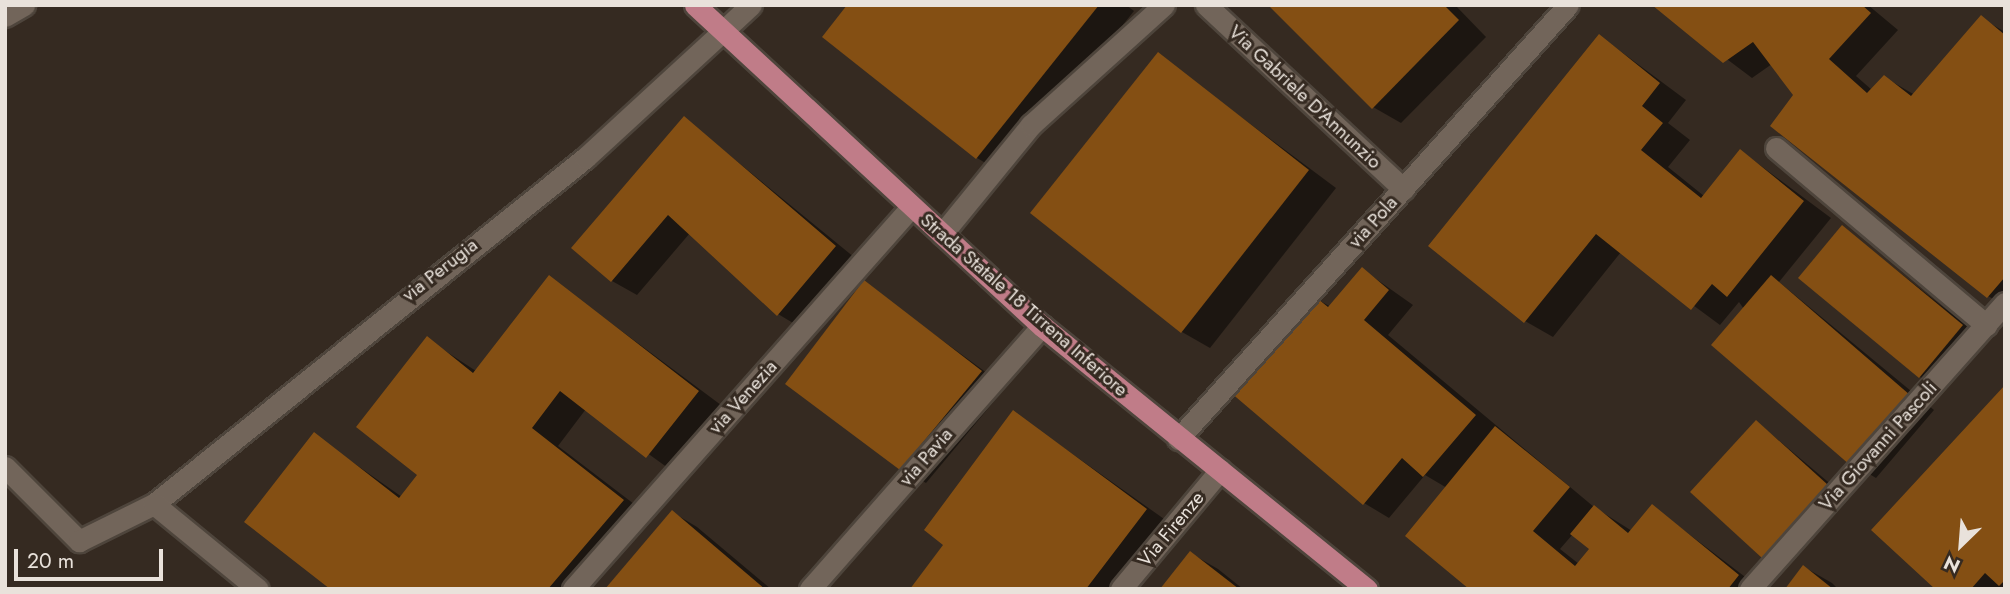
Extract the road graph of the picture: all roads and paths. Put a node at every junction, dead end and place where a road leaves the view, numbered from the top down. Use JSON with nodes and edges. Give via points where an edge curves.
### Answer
{"nodes":[{"id":1,"x":24,"y":5,"type":"edge"},
{"id":2,"x":695,"y":5,"type":"edge"},
{"id":3,"x":751,"y":5,"type":"edge"},
{"id":4,"x":1164,"y":5,"type":"edge"},
{"id":5,"x":1206,"y":5,"type":"edge"},
{"id":6,"x":1568,"y":5,"type":"edge"},
{"id":7,"x":5,"y":16,"type":"edge"},
{"id":8,"x":723,"y":31,"type":"junction"},
{"id":9,"x":1776,"y":148,"type":"dead end"},
{"id":10,"x":1403,"y":189,"type":"junction"},
{"id":11,"x":912,"y":206,"type":"junction"},
{"id":12,"x":942,"y":234,"type":"junction"},
{"id":13,"x":2005,"y":303,"type":"edge"},
{"id":14,"x":1986,"y":325,"type":"junction"},
{"id":15,"x":1042,"y":326,"type":"junction"},
{"id":16,"x":1178,"y":439,"type":"junction"},
{"id":17,"x":5,"y":467,"type":"edge"},
{"id":18,"x":1220,"y":470,"type":"junction"},
{"id":19,"x":154,"y":504,"type":"junction"},
{"id":20,"x":1362,"y":587,"type":"edge"},
{"id":21,"x":258,"y":589,"type":"edge"},
{"id":22,"x":573,"y":589,"type":"edge"},
{"id":23,"x":810,"y":589,"type":"edge"},
{"id":24,"x":1121,"y":589,"type":"edge"},
{"id":25,"x":1750,"y":589,"type":"edge"}],
"edges":[{"from":1,"to":7,"type":"street"},
{"from":2,"to":8,"type":"main road","name":"Strada Statale 18 Tirrena Inferiore"},
{"from":3,"to":8,"type":"street","name":"via Perugia"},
{"from":4,"to":12,"type":"street","via":[[1031,125]]},
{"from":5,"to":10,"type":"street","name":"Via Gabriele D'Annunzio"},
{"from":6,"to":10,"type":"street","name":"via Pola"},
{"from":8,"to":11,"type":"main road","name":"Strada Statale 18 Tirrena Inferiore"},
{"from":8,"to":19,"type":"street","name":"via Perugia","via":[[585,158]]},
{"from":9,"to":14,"type":"street"},
{"from":10,"to":16,"type":"street","name":"via Pola"},
{"from":11,"to":12,"type":"main road","name":"Strada Statale 18 Tirrena Inferiore"},
{"from":11,"to":22,"type":"street","name":"via Venezia"},
{"from":12,"to":15,"type":"main road","name":"Strada Statale 18 Tirrena Inferiore"},
{"from":13,"to":14,"type":"street","name":"Via Giovanni Pascoli"},
{"from":14,"to":25,"type":"street","name":"Via Giovanni Pascoli"},
{"from":15,"to":16,"type":"main road","name":"Strada Statale 18 Tirrena Inferiore"},
{"from":15,"to":23,"type":"street","name":"via Pavia"},
{"from":16,"to":18,"type":"main road","name":"Strada Statale 18 Tirrena Inferiore"},
{"from":17,"to":19,"type":"street","name":"via Perugia","via":[[79,541]]},
{"from":18,"to":20,"type":"main road","name":"Strada Statale 18 Tirrena Inferiore"},
{"from":18,"to":24,"type":"street","name":"Via Firenze"},
{"from":19,"to":21,"type":"street"}]}
